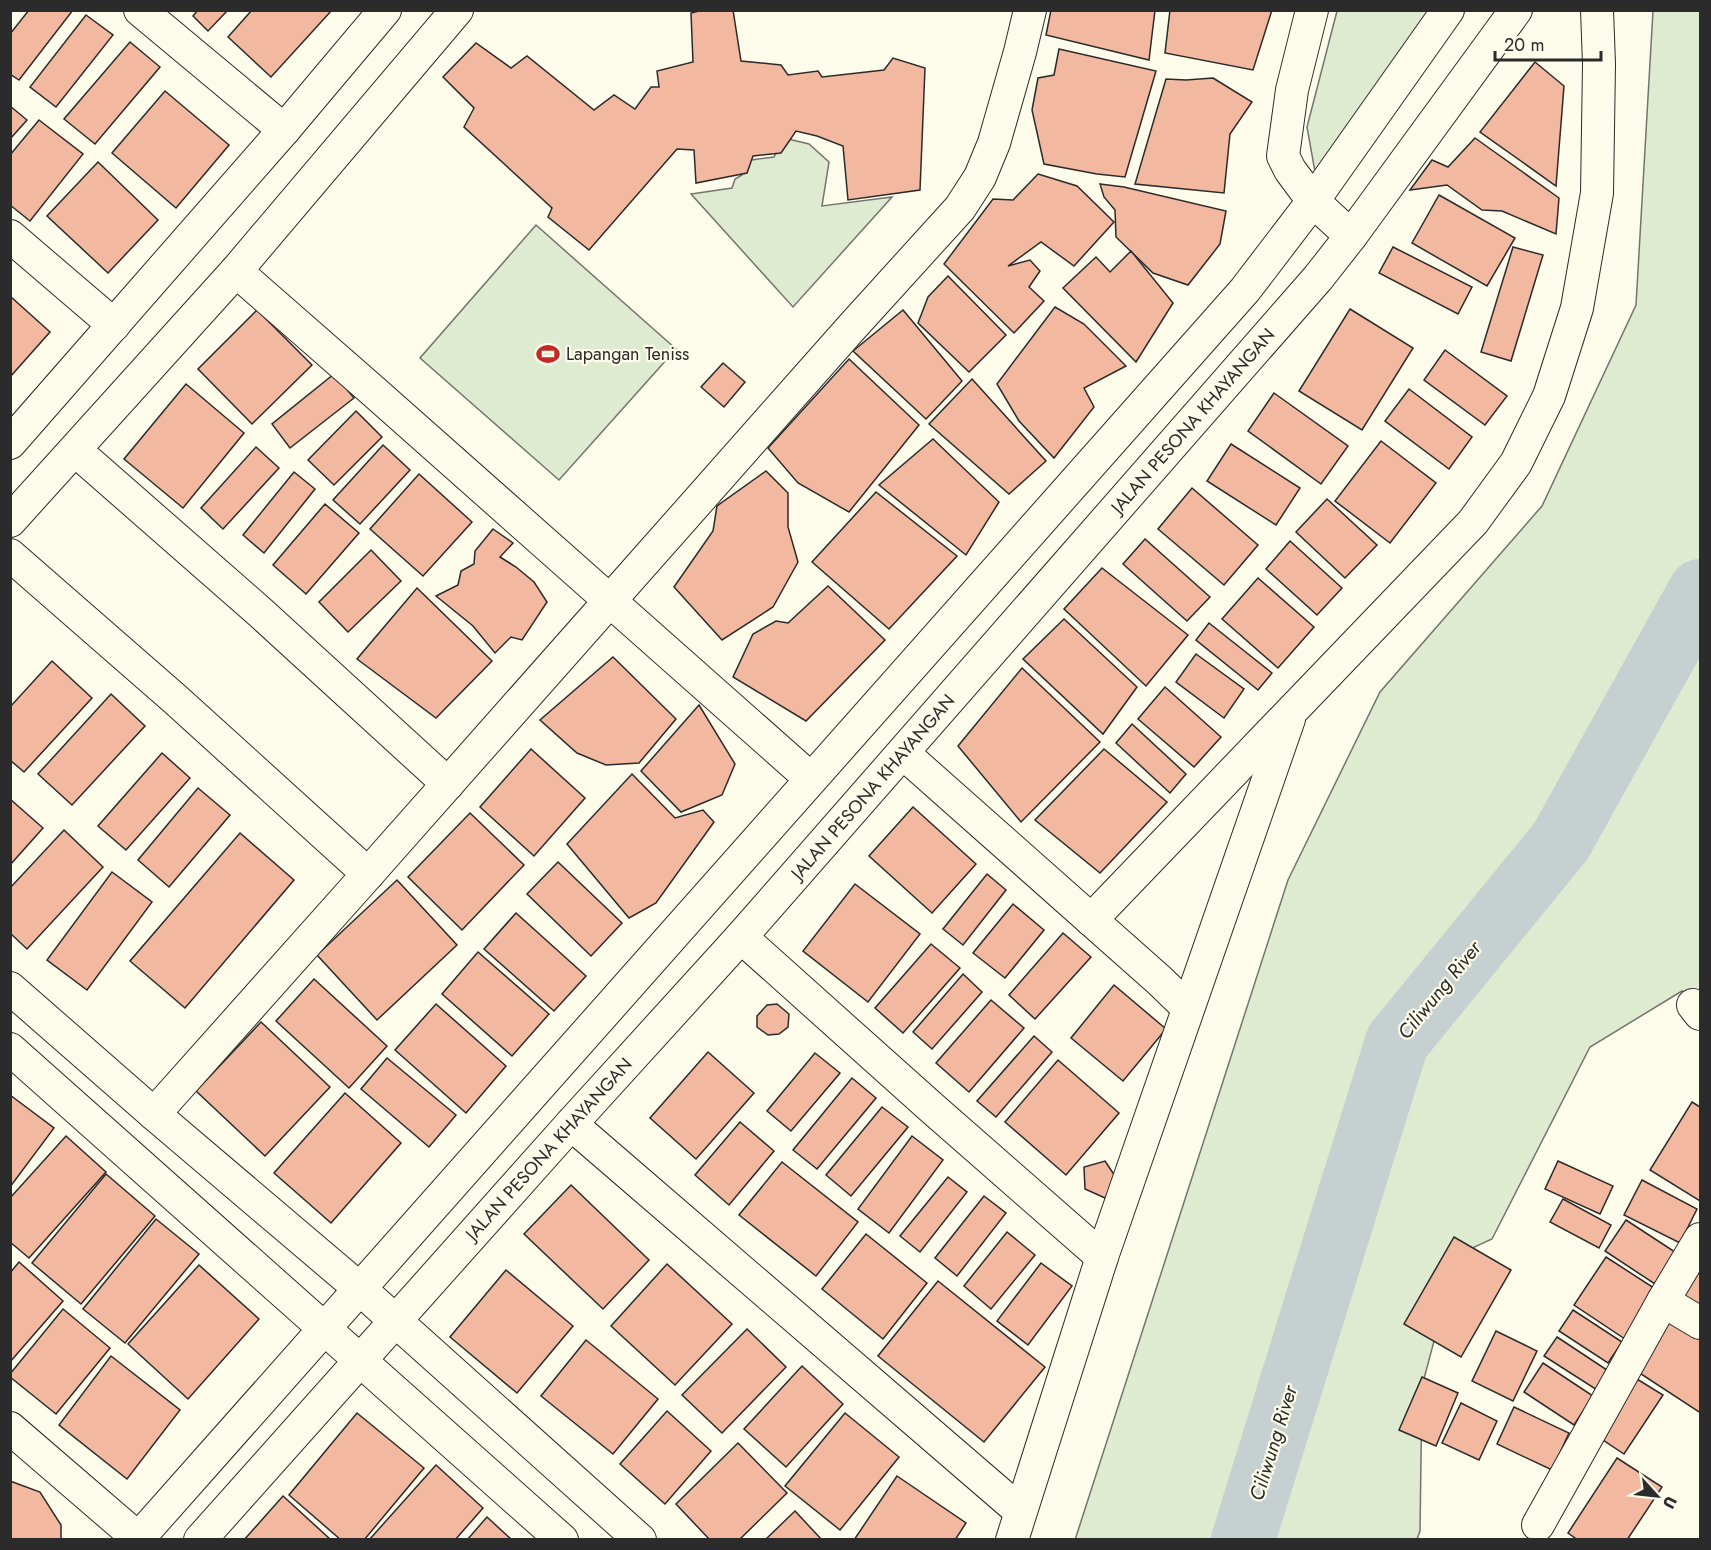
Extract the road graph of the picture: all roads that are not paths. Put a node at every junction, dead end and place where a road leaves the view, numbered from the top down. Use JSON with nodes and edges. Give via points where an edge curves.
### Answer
{"nodes":[{"id":1,"x":140,"y":10,"type":"edge"},
{"id":2,"x":385,"y":10,"type":"edge"},
{"id":3,"x":457,"y":10,"type":"edge"},
{"id":4,"x":1030,"y":10,"type":"edge"},
{"id":5,"x":1312,"y":10,"type":"edge"},
{"id":6,"x":1448,"y":10,"type":"edge"},
{"id":7,"x":1516,"y":10,"type":"edge"},
{"id":8,"x":1597,"y":10,"type":"edge"},
{"id":9,"x":284,"y":130,"type":"junction"},
{"id":10,"x":1313,"y":201,"type":"junction"},
{"id":11,"x":10,"y":236,"type":"edge"},
{"id":12,"x":1351,"y":236,"type":"junction"},
{"id":13,"x":236,"y":271,"type":"junction"},
{"id":14,"x":114,"y":325,"type":"junction"},
{"id":15,"x":10,"y":443,"type":"edge"},
{"id":16,"x":75,"y":450,"type":"junction"},
{"id":17,"x":10,"y":521,"type":"edge"},
{"id":18,"x":10,"y":555,"type":"edge"},
{"id":19,"x":610,"y":601,"type":"junction"},
{"id":20,"x":1293,"y":710,"type":"junction"},
{"id":21,"x":903,"y":753,"type":"junction"},
{"id":22,"x":811,"y":779,"type":"junction"},
{"id":23,"x":448,"y":784,"type":"junction"},
{"id":24,"x":368,"y":874,"type":"junction"},
{"id":25,"x":1091,"y":920,"type":"junction"},
{"id":26,"x":741,"y":937,"type":"junction"},
{"id":27,"x":665,"y":945,"type":"junction"},
{"id":28,"x":704,"y":978,"type":"junction"},
{"id":29,"x":10,"y":988,"type":"edge"},
{"id":30,"x":1188,"y":1008,"type":"junction"},
{"id":31,"x":10,"y":1049,"type":"edge"},
{"id":32,"x":154,"y":1114,"type":"junction"},
{"id":33,"x":571,"y":1124,"type":"junction"},
{"id":34,"x":1701,"y":1239,"type":"edge"},
{"id":35,"x":1101,"y":1257,"type":"junction"},
{"id":36,"x":360,"y":1289,"type":"junction"},
{"id":37,"x":1663,"y":1301,"type":"junction"},
{"id":38,"x":395,"y":1320,"type":"junction"},
{"id":39,"x":1701,"y":1323,"type":"edge"},
{"id":40,"x":325,"y":1328,"type":"junction"},
{"id":41,"x":359,"y":1360,"type":"junction"},
{"id":42,"x":10,"y":1428,"type":"edge"},
{"id":43,"x":1016,"y":1525,"type":"edge"},
{"id":44,"x":1538,"y":1525,"type":"dead end"},
{"id":45,"x":139,"y":1539,"type":"edge"},
{"id":46,"x":200,"y":1539,"type":"edge"},
{"id":47,"x":562,"y":1539,"type":"edge"},
{"id":48,"x":640,"y":1539,"type":"edge"}],
"edges":[{"from":1,"to":9,"type":"street"},
{"from":2,"to":9,"type":"street"},
{"from":3,"to":13,"type":"street"},
{"from":4,"to":19,"type":"street","via":[[994,142],[980,177],[960,208]]},
{"from":5,"to":10,"type":"street","via":[[1292,90],[1283,156]]},
{"from":6,"to":10,"type":"street"},
{"from":7,"to":12,"type":"street","name":"JALAN PESONA KHAYANGAN"},
{"from":8,"to":20,"type":"street","via":[[1597,193],[1577,308],[1549,396],[1516,463],[1473,522]]},
{"from":9,"to":14,"type":"street"},
{"from":10,"to":12,"type":"street"},
{"from":10,"to":22,"type":"street","via":[[1245,290]]},
{"from":11,"to":14,"type":"street"},
{"from":12,"to":21,"type":"street","name":"JALAN PESONA KHAYANGAN"},
{"from":13,"to":16,"type":"street"},
{"from":13,"to":19,"type":"street"},
{"from":14,"to":15,"type":"street"},
{"from":16,"to":17,"type":"street"},
{"from":16,"to":23,"type":"street"},
{"from":18,"to":24,"type":"street"},
{"from":19,"to":22,"type":"street"},
{"from":19,"to":23,"type":"street"},
{"from":20,"to":25,"type":"street"},
{"from":20,"to":30,"type":"street"},
{"from":21,"to":25,"type":"street"},
{"from":21,"to":26,"type":"street","name":"JALAN PESONA KHAYANGAN"},
{"from":22,"to":27,"type":"street"},
{"from":23,"to":24,"type":"street"},
{"from":24,"to":32,"type":"street"},
{"from":25,"to":30,"type":"street"},
{"from":26,"to":28,"type":"street","name":"JALAN PESONA KHAYANGAN"},
{"from":26,"to":35,"type":"street"},
{"from":27,"to":28,"type":"street"},
{"from":27,"to":36,"type":"street"},
{"from":28,"to":33,"type":"street","name":"JALAN PESONA KHAYANGAN"},
{"from":29,"to":32,"type":"street"},
{"from":30,"to":35,"type":"street"},
{"from":31,"to":40,"type":"street"},
{"from":32,"to":36,"type":"street"},
{"from":33,"to":38,"type":"street","name":"JALAN PESONA KHAYANGAN"},
{"from":33,"to":43,"type":"street"},
{"from":34,"to":37,"type":"street"},
{"from":35,"to":43,"type":"street"},
{"from":36,"to":38,"type":"street"},
{"from":36,"to":40,"type":"street"},
{"from":37,"to":39,"type":"street"},
{"from":37,"to":44,"type":"street"},
{"from":38,"to":41,"type":"street","name":"JALAN PESONA KHAYANGAN"},
{"from":38,"to":48,"type":"street"},
{"from":40,"to":41,"type":"street"},
{"from":40,"to":45,"type":"street"},
{"from":41,"to":46,"type":"street","name":"JALAN PESONA KHAYANGAN"},
{"from":41,"to":47,"type":"street"},
{"from":42,"to":45,"type":"street"}]}
